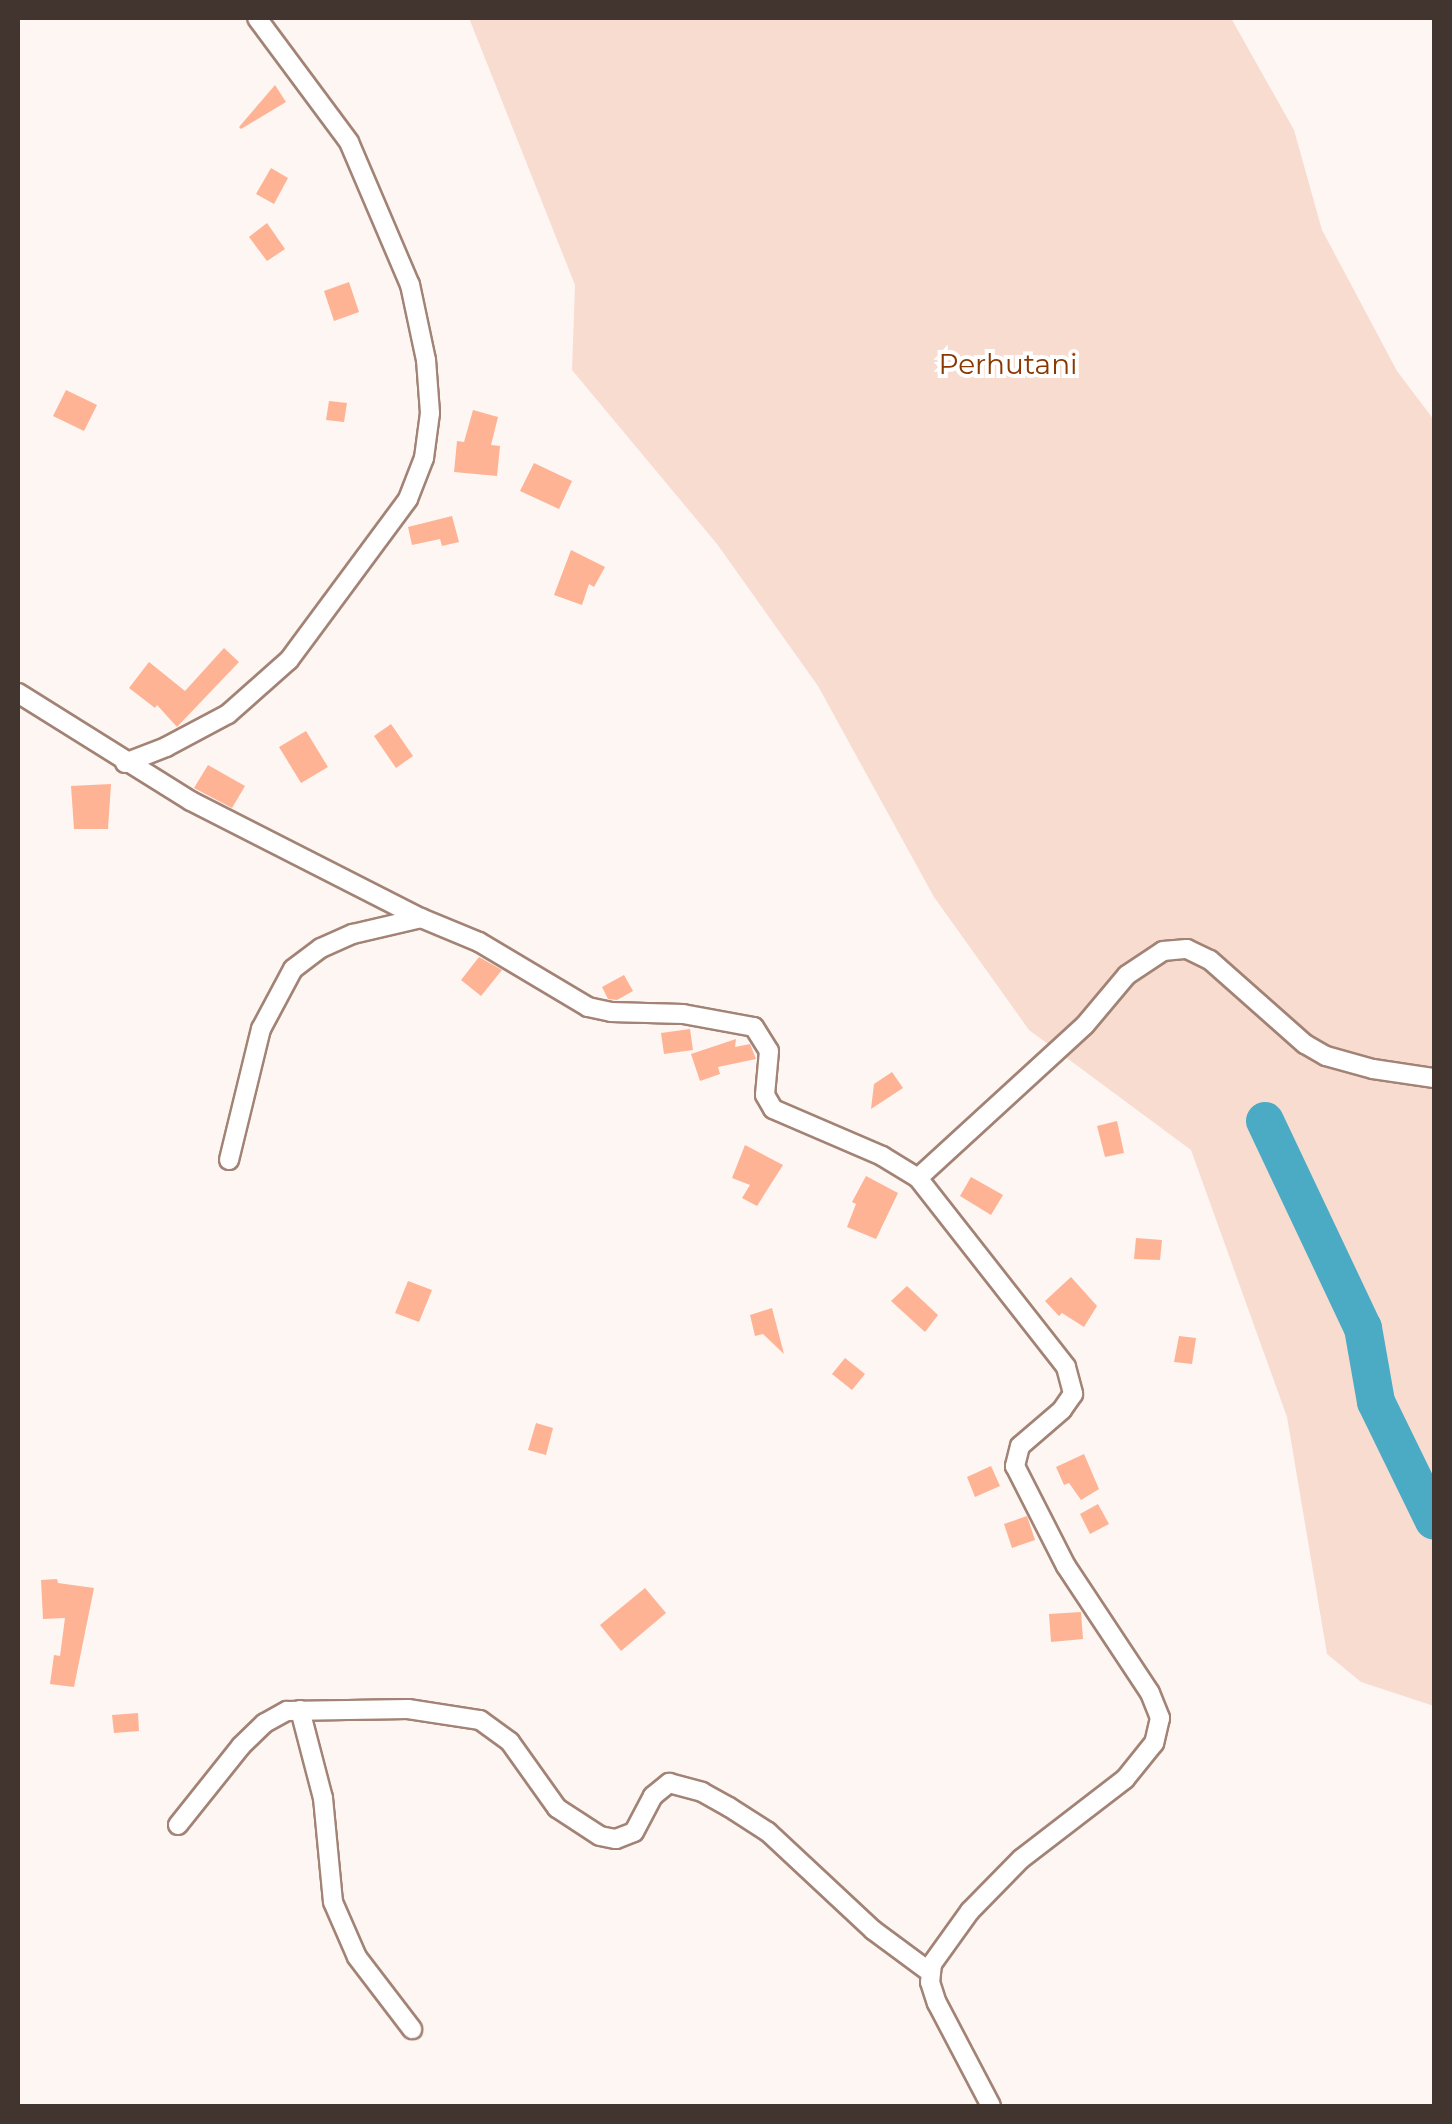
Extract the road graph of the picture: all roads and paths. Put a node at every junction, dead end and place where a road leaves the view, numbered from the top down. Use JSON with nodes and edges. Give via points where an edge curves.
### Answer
{"nodes":[{"id":1,"x":257,"y":18,"type":"edge"},
{"id":2,"x":18,"y":693,"type":"edge"},
{"id":3,"x":126,"y":763,"type":"junction"},
{"id":4,"x":421,"y":918,"type":"junction"},
{"id":5,"x":1434,"y":1078,"type":"edge"},
{"id":6,"x":229,"y":1160,"type":"dead end"},
{"id":7,"x":918,"y":1178,"type":"junction"},
{"id":8,"x":300,"y":1710,"type":"junction"},
{"id":9,"x":178,"y":1825,"type":"dead end"},
{"id":10,"x":930,"y":1972,"type":"junction"},
{"id":11,"x":412,"y":2030,"type":"dead end"},
{"id":12,"x":991,"y":2106,"type":"edge"}],
"edges":[{"from":1,"to":3,"type":"street","via":[[348,142],[410,285],[428,378],[424,458],[408,499],[288,660],[228,714]]},
{"from":2,"to":3,"type":"street"},
{"from":3,"to":4,"type":"street"},
{"from":4,"to":6,"type":"street","via":[[353,934],[293,969],[261,1029]]},
{"from":4,"to":7,"type":"street","via":[[478,942],[588,1007],[754,1027],[769,1051],[765,1095],[772,1109]]},
{"from":5,"to":7,"type":"street","via":[[1326,1056],[1210,960],[1188,949],[1163,950],[1128,974],[1084,1024]]},
{"from":7,"to":10,"type":"street","via":[[1072,1376],[1067,1404],[1020,1446],[1015,1466],[1066,1566],[1160,1718],[1146,1756],[1021,1859],[947,1939]]},
{"from":8,"to":9,"type":"street","via":[[254,1733]]},
{"from":8,"to":10,"type":"street","via":[[408,1709],[492,1724],[557,1808],[600,1836],[634,1832],[665,1785],[702,1792],[768,1832],[873,1930]]},
{"from":8,"to":11,"type":"street","via":[[324,1798],[338,1916],[357,1957]]},
{"from":10,"to":12,"type":"street","via":[[949,2031]]}]}
